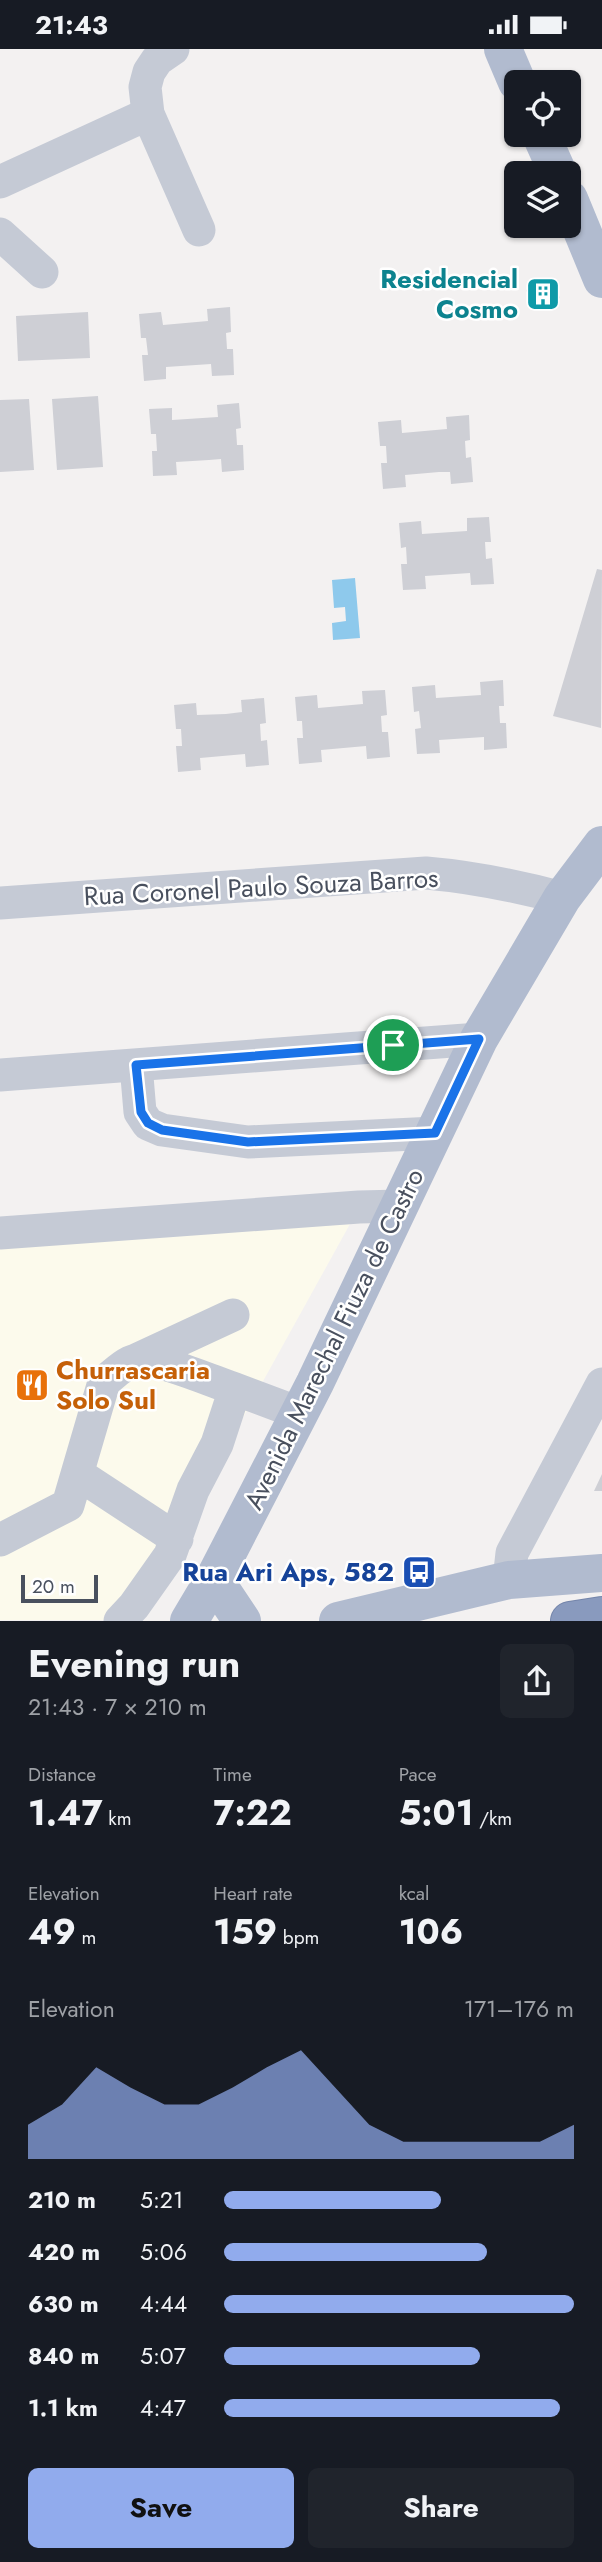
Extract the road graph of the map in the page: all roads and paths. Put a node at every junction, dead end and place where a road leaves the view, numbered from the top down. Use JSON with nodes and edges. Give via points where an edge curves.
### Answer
{"nodes":[{"id":1,"x":173,"y":49,"type":"edge"},
{"id":2,"x":503,"y":49,"type":"edge"},
{"id":3,"x":512,"y":70,"type":"edge"},
{"id":4,"x":148,"y":114,"type":"junction"},
{"id":5,"x":0,"y":182,"type":"edge"},
{"id":6,"x":581,"y":228,"type":"edge"},
{"id":7,"x":199,"y":230,"type":"dead end"},
{"id":8,"x":0,"y":234,"type":"edge"},
{"id":9,"x":42,"y":272,"type":"dead end"},
{"id":10,"x":602,"y":279,"type":"edge"},
{"id":11,"x":602,"y":845,"type":"edge"},
{"id":12,"x":562,"y":898,"type":"junction"},
{"id":13,"x":0,"y":903,"type":"edge"},
{"id":14,"x":479,"y":1039,"type":"junction"},
{"id":15,"x":136,"y":1065,"type":"junction"},
{"id":16,"x":0,"y":1075,"type":"edge"},
{"id":17,"x":435,"y":1133,"type":"junction"},
{"id":18,"x":401,"y":1206,"type":"junction"},
{"id":19,"x":0,"y":1233,"type":"edge"},
{"id":20,"x":233,"y":1315,"type":"dead end"},
{"id":21,"x":136,"y":1360,"type":"junction"},
{"id":22,"x":602,"y":1384,"type":"edge"},
{"id":23,"x":235,"y":1389,"type":"junction"},
{"id":24,"x":299,"y":1413,"type":"junction"},
{"id":25,"x":78,"y":1474,"type":"junction"},
{"id":26,"x":0,"y":1539,"type":"edge"},
{"id":27,"x":177,"y":1539,"type":"junction"},
{"id":28,"x":602,"y":1573,"type":"edge"},
{"id":29,"x":214,"y":1579,"type":"junction"},
{"id":30,"x":509,"y":1580,"type":"junction"},
{"id":31,"x":602,"y":1616,"type":"edge"},
{"id":32,"x":120,"y":1621,"type":"edge"},
{"id":33,"x":188,"y":1621,"type":"edge"},
{"id":34,"x":242,"y":1621,"type":"edge"},
{"id":35,"x":338,"y":1621,"type":"edge"},
{"id":36,"x":570,"y":1621,"type":"edge"}],
"edges":[{"from":1,"to":4,"type":"street","via":[[149,72],[145,87]]},
{"from":2,"to":3,"type":"main road"},
{"from":4,"to":5,"type":"street"},
{"from":4,"to":7,"type":"street"},
{"from":6,"to":10,"type":"main road"},
{"from":8,"to":9,"type":"street"},
{"from":11,"to":12,"type":"main road","name":"Avenida Marechal Fiuza de Castro"},
{"from":12,"to":13,"type":"street","name":"Rua Coronel Paulo Souza Barros","via":[[511,884],[426,873]]},
{"from":12,"to":14,"type":"main road","name":"Avenida Marechal Fiuza de Castro"},
{"from":14,"to":15,"type":"street"},
{"from":14,"to":17,"type":"main road","name":"Avenida Marechal Fiuza de Castro"},
{"from":15,"to":16,"type":"street"},
{"from":15,"to":17,"type":"street","via":[[141,1112],[148,1123],[162,1130],[248,1142]]},
{"from":17,"to":18,"type":"main road","name":"Avenida Marechal Fiuza de Castro"},
{"from":18,"to":19,"type":"street"},
{"from":18,"to":24,"type":"main road","name":"Avenida Marechal Fiuza de Castro"},
{"from":20,"to":21,"type":"street"},
{"from":21,"to":23,"type":"street","via":[[161,1363]]},
{"from":21,"to":25,"type":"street","via":[[104,1382]]},
{"from":22,"to":30,"type":"street","via":[[512,1553]]},
{"from":23,"to":24,"type":"street"},
{"from":23,"to":27,"type":"street"},
{"from":24,"to":29,"type":"main road","name":"Avenida Marechal Fiuza de Castro"},
{"from":25,"to":26,"type":"street","via":[[68,1505]]},
{"from":25,"to":27,"type":"street"},
{"from":27,"to":32,"type":"street"},
{"from":28,"to":30,"type":"main road"},
{"from":29,"to":33,"type":"main road","name":"Avenida Marechal Fiuza de Castro"},
{"from":29,"to":34,"type":"main road"},
{"from":30,"to":35,"type":"main road"},
{"from":31,"to":36,"type":"highway"}]}
